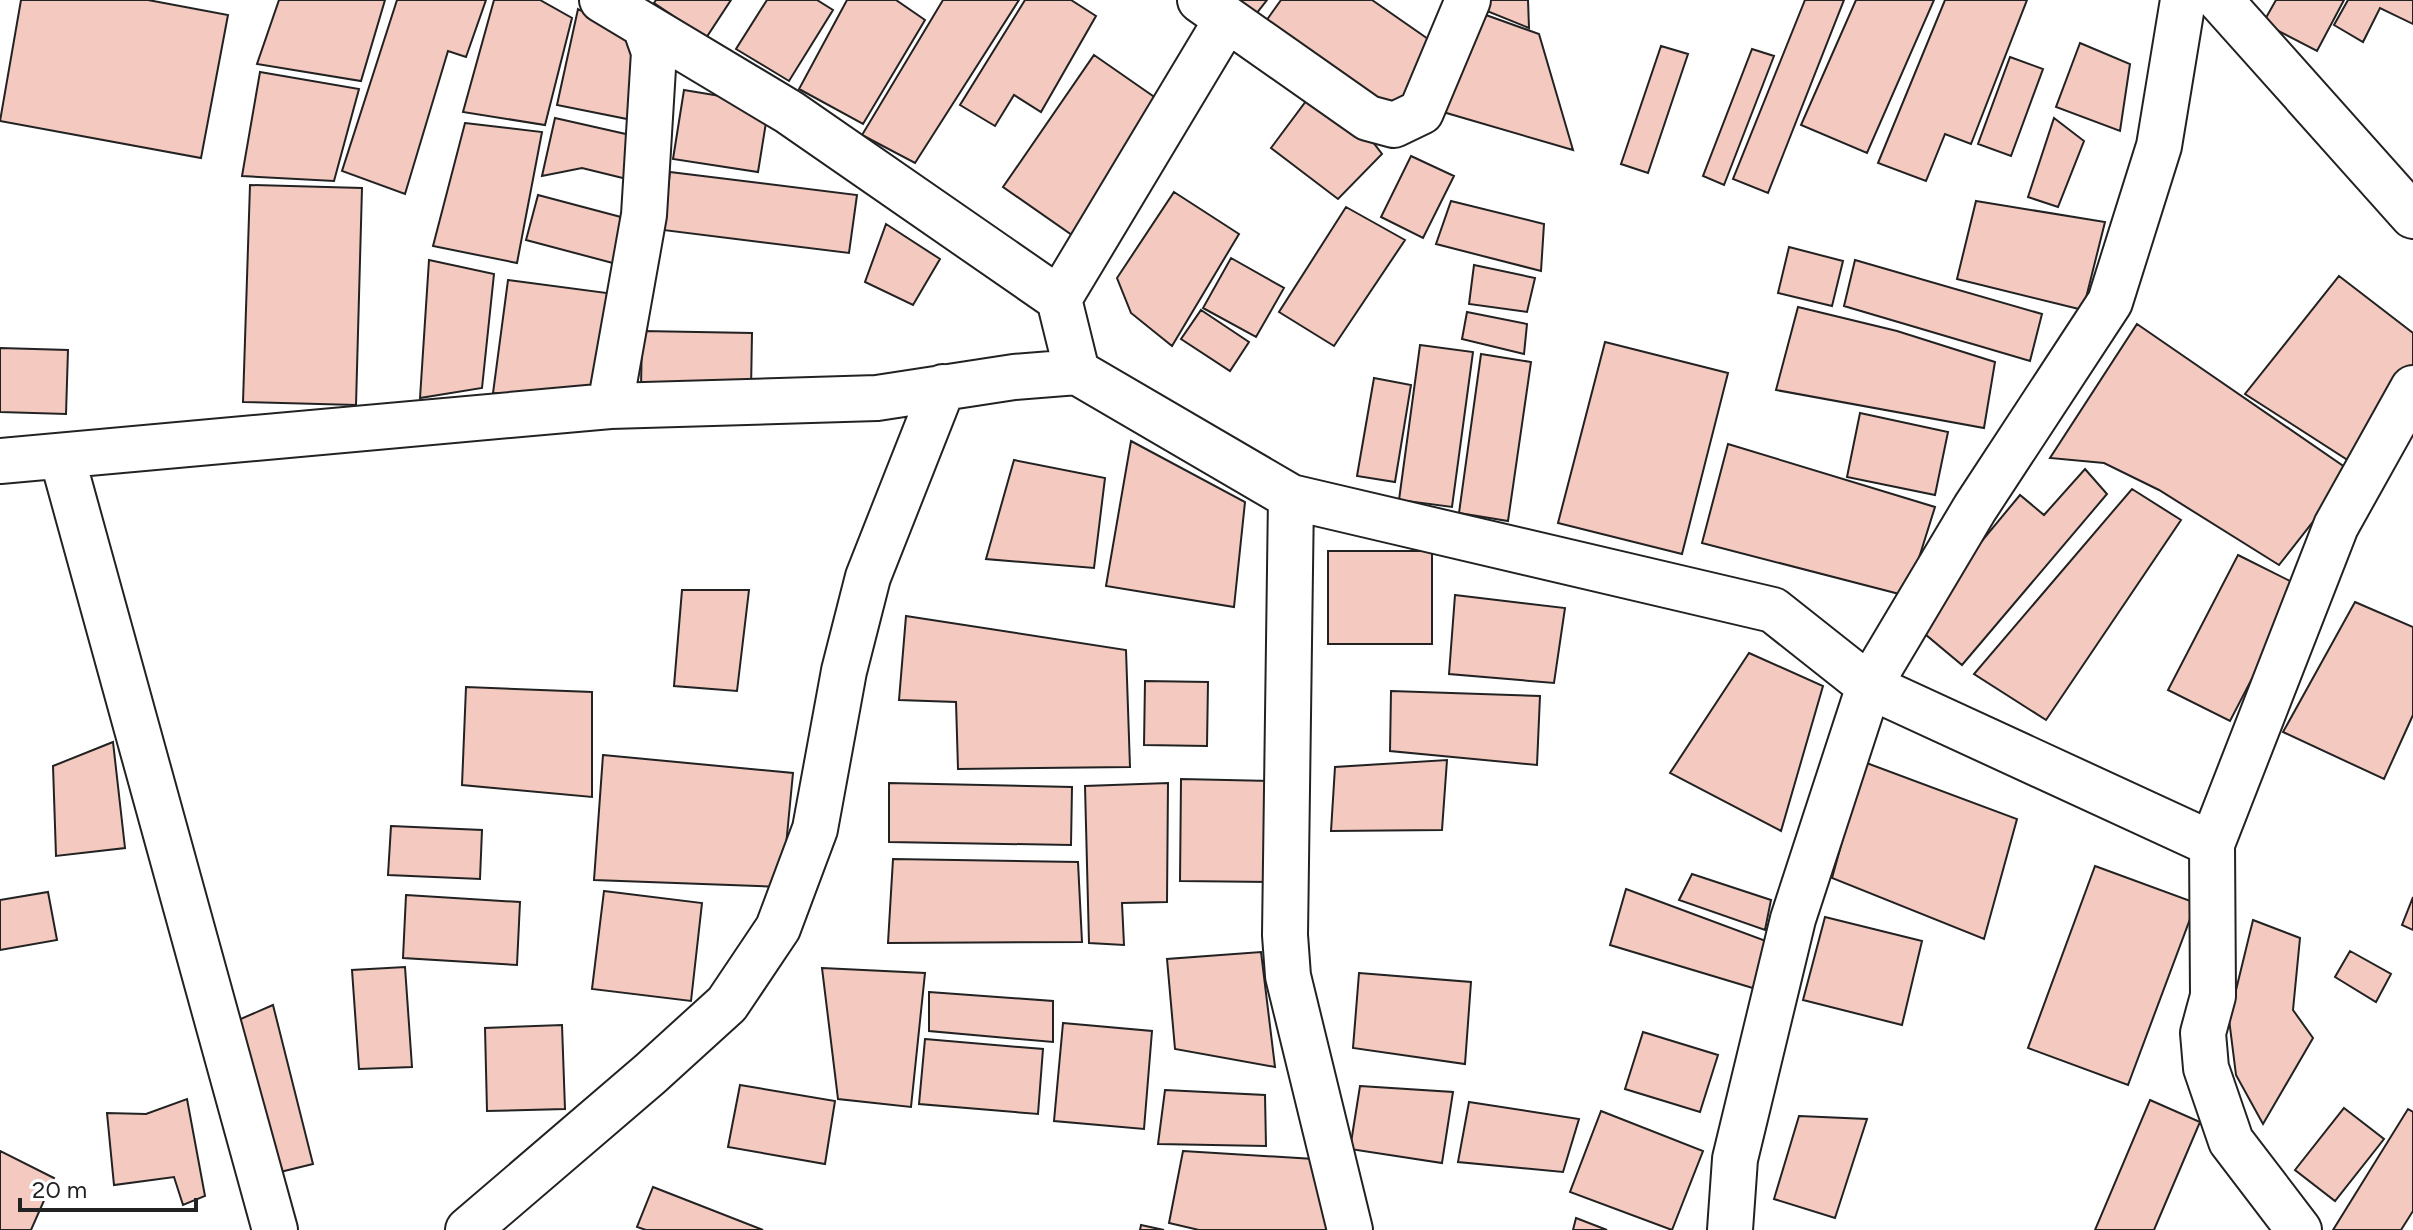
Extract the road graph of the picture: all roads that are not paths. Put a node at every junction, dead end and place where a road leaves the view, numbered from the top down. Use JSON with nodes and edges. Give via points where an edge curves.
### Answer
{"nodes":[{"id":1,"x":602,"y":0,"type":"edge"},
{"id":2,"x":1468,"y":0,"type":"edge"},
{"id":3,"x":2183,"y":0,"type":"edge"},
{"id":4,"x":2220,"y":0,"type":"edge"},
{"id":5,"x":1214,"y":10,"type":"edge"},
{"id":6,"x":646,"y":29,"type":"junction"},
{"id":7,"x":2413,"y":216,"type":"edge"},
{"id":8,"x":1059,"y":299,"type":"junction"},
{"id":9,"x":1077,"y":372,"type":"junction"},
{"id":10,"x":943,"y":387,"type":"junction"},
{"id":11,"x":2413,"y":388,"type":"edge"},
{"id":12,"x":610,"y":406,"type":"junction"},
{"id":13,"x":62,"y":457,"type":"junction"},
{"id":14,"x":0,"y":461,"type":"edge"},
{"id":15,"x":1291,"y":497,"type":"junction"},
{"id":16,"x":1869,"y":686,"type":"junction"},
{"id":17,"x":2212,"y":844,"type":"junction"},
{"id":18,"x":275,"y":1230,"type":"edge"},
{"id":19,"x":468,"y":1230,"type":"edge"},
{"id":20,"x":1350,"y":1230,"type":"edge"},
{"id":21,"x":1730,"y":1230,"type":"edge"},
{"id":22,"x":2299,"y":1230,"type":"edge"}],
"edges":[{"from":1,"to":6,"type":"street"},
{"from":2,"to":5,"type":"street","via":[[1421,112],[1394,125],[1368,118]]},
{"from":3,"to":16,"type":"street","via":[[2159,146],[2110,302],[1975,508]]},
{"from":4,"to":7,"type":"street"},
{"from":5,"to":8,"type":"street"},
{"from":6,"to":8,"type":"street","via":[[789,112]]},
{"from":6,"to":12,"type":"street","via":[[654,52],[644,215]]},
{"from":8,"to":9,"type":"street"},
{"from":9,"to":10,"type":"street"},
{"from":9,"to":15,"type":"street"},
{"from":10,"to":12,"type":"street","via":[[877,398]]},
{"from":10,"to":19,"type":"street","via":[[868,577],[844,671],[815,829],[778,928],[727,1004]]},
{"from":11,"to":17,"type":"street","via":[[2336,526]]},
{"from":12,"to":13,"type":"street"},
{"from":13,"to":14,"type":"street"},
{"from":13,"to":18,"type":"street"},
{"from":15,"to":16,"type":"street","via":[[1773,610]]},
{"from":15,"to":20,"type":"street","via":[[1288,976]]},
{"from":16,"to":17,"type":"street"},
{"from":16,"to":21,"type":"street","via":[[1793,919],[1735,1159]]},
{"from":17,"to":22,"type":"street","via":[[2213,996],[2203,1033],[2206,1068],[2231,1141]]}]}
